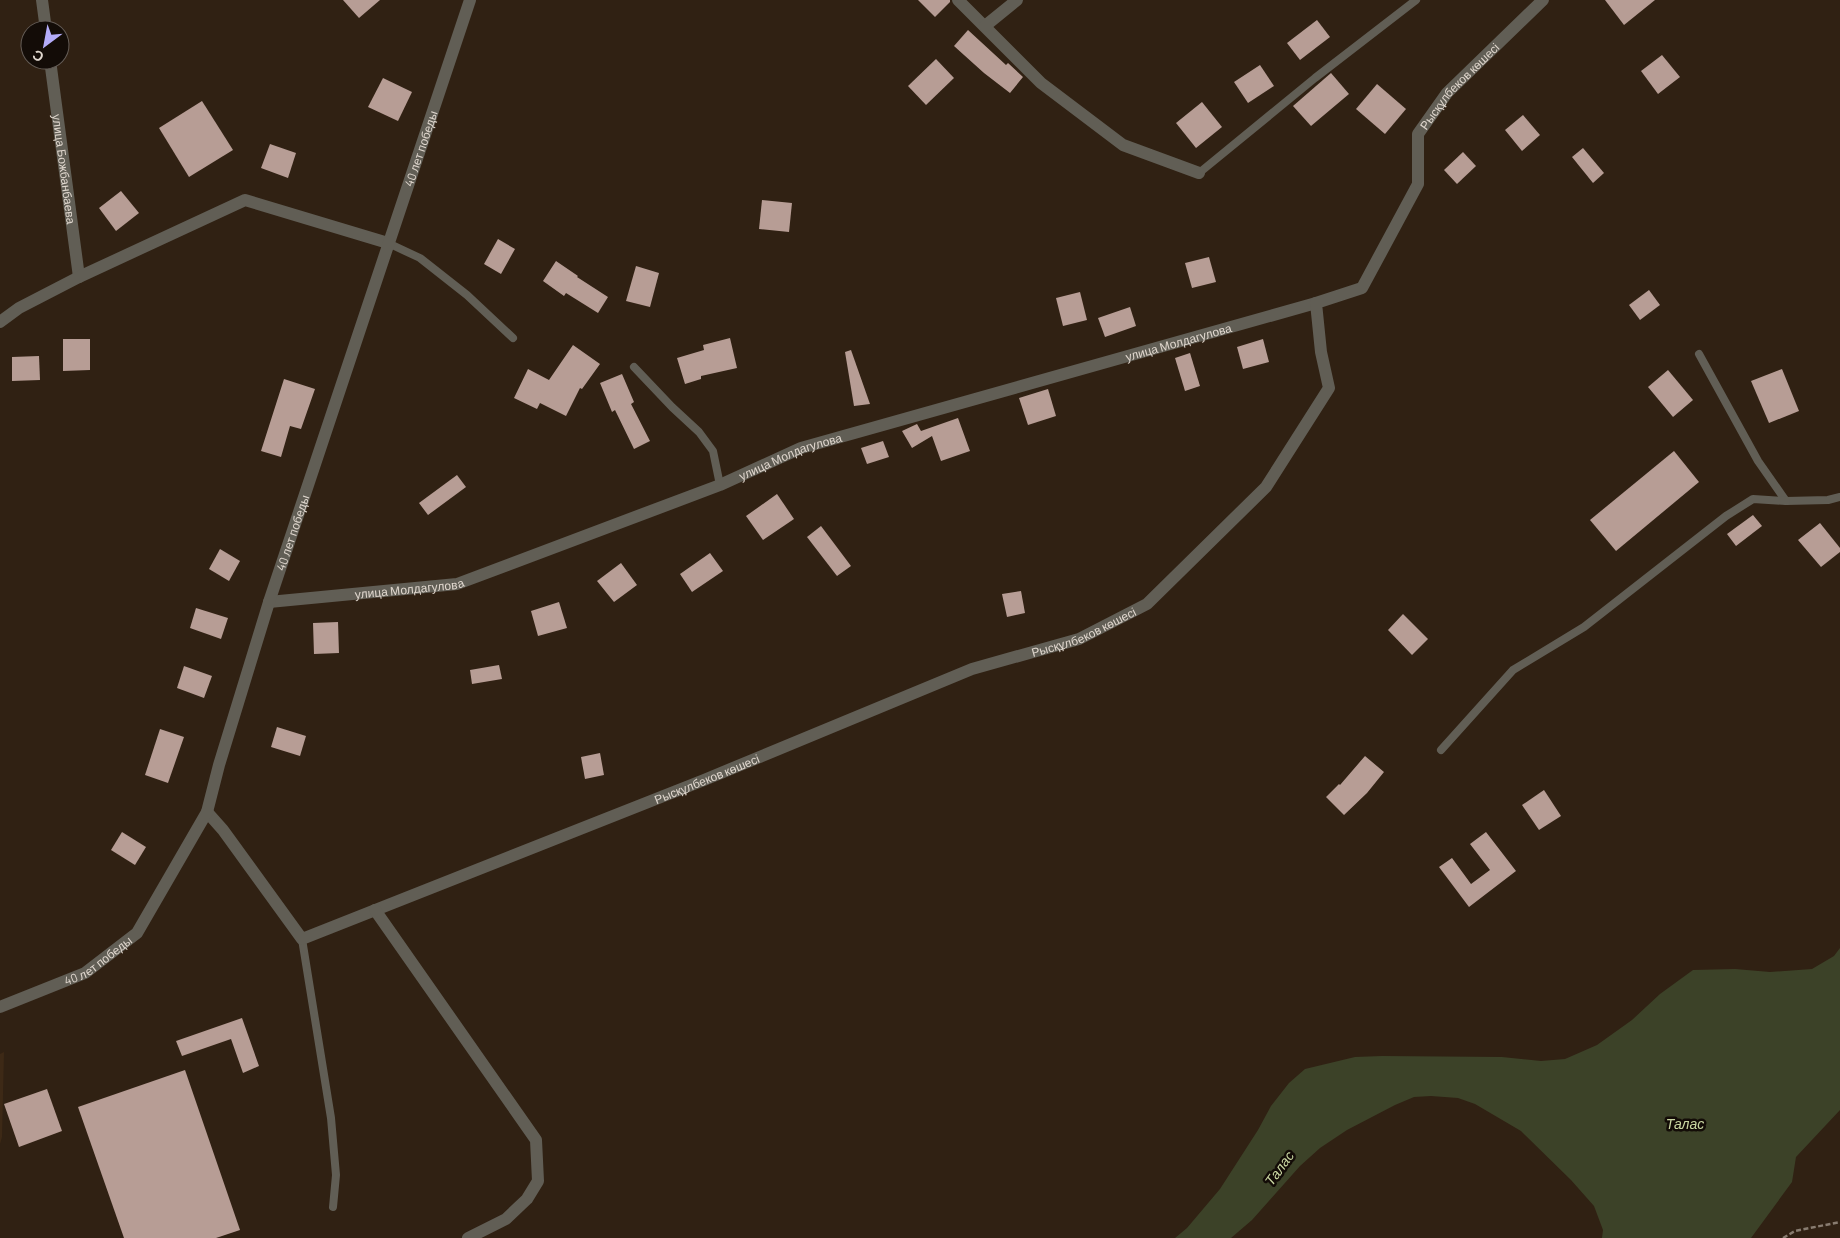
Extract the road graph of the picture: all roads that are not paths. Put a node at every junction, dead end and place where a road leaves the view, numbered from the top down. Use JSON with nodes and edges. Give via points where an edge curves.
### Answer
{"nodes":[{"id":1,"x":42,"y":0,"type":"edge"},
{"id":2,"x":470,"y":0,"type":"edge"},
{"id":3,"x":958,"y":0,"type":"edge"},
{"id":4,"x":1017,"y":0,"type":"edge"},
{"id":5,"x":1416,"y":0,"type":"edge"},
{"id":6,"x":1543,"y":0,"type":"edge"},
{"id":7,"x":45,"y":20,"type":"edge"},
{"id":8,"x":985,"y":26,"type":"junction"},
{"id":9,"x":51,"y":70,"type":"edge"},
{"id":10,"x":1199,"y":173,"type":"joint"},
{"id":11,"x":388,"y":243,"type":"junction"},
{"id":12,"x":79,"y":277,"type":"junction"},
{"id":13,"x":1316,"y":303,"type":"junction"},
{"id":14,"x":0,"y":322,"type":"edge"},
{"id":15,"x":513,"y":338,"type":"dead end"},
{"id":16,"x":1699,"y":354,"type":"dead end"},
{"id":17,"x":634,"y":367,"type":"dead end"},
{"id":18,"x":720,"y":485,"type":"junction"},
{"id":19,"x":1840,"y":498,"type":"edge"},
{"id":20,"x":1786,"y":502,"type":"junction"},
{"id":21,"x":269,"y":602,"type":"junction"},
{"id":22,"x":1441,"y":750,"type":"dead end"},
{"id":23,"x":207,"y":812,"type":"junction"},
{"id":24,"x":375,"y":910,"type":"junction"},
{"id":25,"x":302,"y":939,"type":"junction"},
{"id":26,"x":0,"y":1007,"type":"edge"},
{"id":27,"x":333,"y":1207,"type":"dead end"},
{"id":28,"x":468,"y":1238,"type":"edge"}],
"edges":[{"from":1,"to":7,"type":"street"},
{"from":2,"to":11,"type":"street","name":"40 лет победы"},
{"from":3,"to":8,"type":"street"},
{"from":4,"to":8,"type":"street"},
{"from":5,"to":10,"type":"lane"},
{"from":6,"to":13,"type":"street","name":"Рысқұлбеков көшесі","via":[[1447,93],[1418,134],[1418,184],[1362,288]]},
{"from":8,"to":10,"type":"street","via":[[1041,83],[1124,145]]},
{"from":9,"to":12,"type":"street","name":"улица Божбанбаева"},
{"from":11,"to":12,"type":"street","via":[[245,200]]},
{"from":11,"to":15,"type":"lane","via":[[420,258],[467,295]]},
{"from":11,"to":21,"type":"street","name":"40 лет победы"},
{"from":12,"to":14,"type":"street","via":[[19,308]]},
{"from":13,"to":18,"type":"street","name":"улица Молдагулова","via":[[801,448]]},
{"from":13,"to":24,"type":"street","name":"Рысқұлбеков көшесі","via":[[1328,388],[1266,487],[1147,604],[1079,639],[972,669],[704,780]]},
{"from":16,"to":20,"type":"lane","via":[[1758,461]]},
{"from":17,"to":18,"type":"lane","via":[[699,432],[713,451]]},
{"from":18,"to":21,"type":"street","name":"улица Молдагулова","via":[[457,584]]},
{"from":19,"to":20,"type":"lane"},
{"from":20,"to":22,"type":"lane","via":[[1753,499],[1726,516],[1584,627],[1513,670]]},
{"from":21,"to":23,"type":"street","name":"40 лет победы"},
{"from":23,"to":25,"type":"street"},
{"from":23,"to":26,"type":"street","name":"40 лет победы","via":[[137,933],[85,974]]},
{"from":24,"to":25,"type":"street","name":"Рысқұлбеков көшесі"},
{"from":24,"to":28,"type":"street","via":[[536,1140],[538,1181],[528,1199],[506,1219]]},
{"from":25,"to":27,"type":"lane","via":[[331,1118],[336,1174]]}]}
